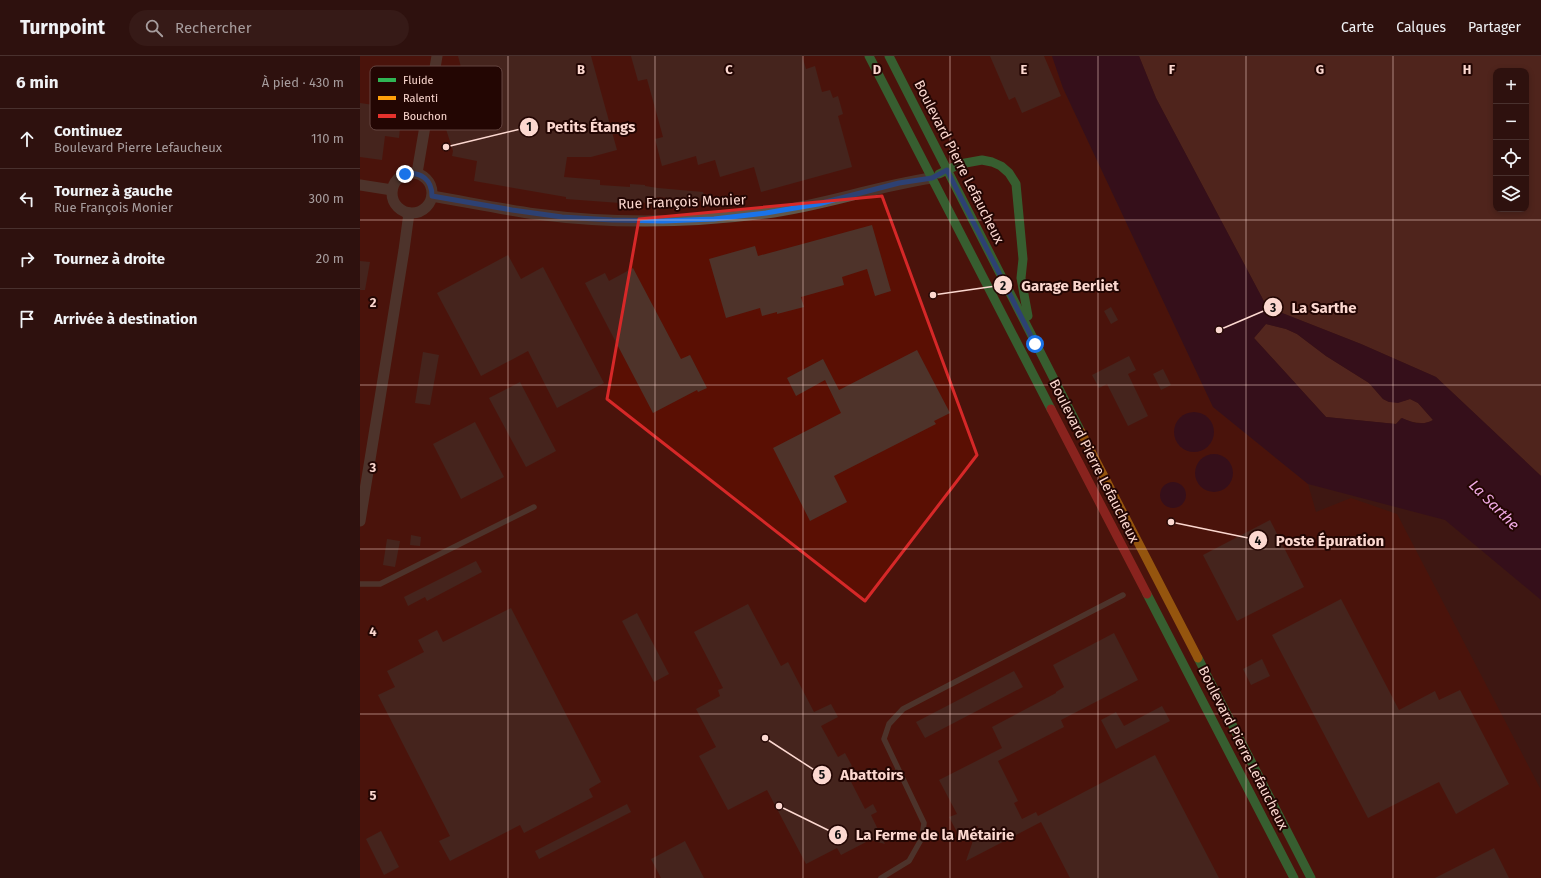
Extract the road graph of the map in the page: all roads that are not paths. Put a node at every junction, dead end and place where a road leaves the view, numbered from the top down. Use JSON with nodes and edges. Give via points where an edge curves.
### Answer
{"nodes":[{"id":1,"x":437,"y":56,"type":"edge"},
{"id":2,"x":868,"y":56,"type":"edge"},
{"id":3,"x":889,"y":56,"type":"edge"},
{"id":4,"x":435,"y":66,"type":"edge"},
{"id":5,"x":424,"y":130,"type":"edge"},
{"id":6,"x":947,"y":170,"type":"junction"},
{"id":7,"x":416,"y":173,"type":"junction"},
{"id":8,"x":932,"y":178,"type":"junction"},
{"id":9,"x":360,"y":185,"type":"edge"},
{"id":10,"x":392,"y":190,"type":"junction"},
{"id":11,"x":432,"y":196,"type":"junction"},
{"id":12,"x":409,"y":213,"type":"junction"},
{"id":13,"x":1035,"y":344,"type":"junction"},
{"id":14,"x":534,"y":507,"type":"dead end"},
{"id":15,"x":360,"y":521,"type":"edge"},
{"id":16,"x":360,"y":584,"type":"edge"},
{"id":17,"x":1124,"y":595,"type":"dead end"},
{"id":18,"x":881,"y":878,"type":"edge"},
{"id":19,"x":1294,"y":878,"type":"edge"},
{"id":20,"x":1311,"y":878,"type":"edge"}],
"edges":[{"from":1,"to":4,"type":"street"},
{"from":2,"to":8,"type":"main road","name":"Boulevard Pierre Lefaucheux"},
{"from":3,"to":6,"type":"main road","name":"Boulevard Pierre Lefaucheux"},
{"from":5,"to":7,"type":"street"},
{"from":6,"to":8,"type":"main road"},
{"from":6,"to":13,"type":"main road","name":"Boulevard Pierre Lefaucheux"},
{"from":6,"to":13,"type":"main road","via":[[984,160],[1000,164],[1012,176],[1016,184],[1024,297]]},
{"from":7,"to":10,"type":"street","via":[[399,177]]},
{"from":7,"to":11,"type":"street","via":[[429,182]]},
{"from":8,"to":11,"type":"street","name":"Rue François Monier","via":[[766,213],[663,221],[562,217]]},
{"from":8,"to":19,"type":"main road","name":"Boulevard Pierre Lefaucheux"},
{"from":9,"to":10,"type":"street"},
{"from":10,"to":12,"type":"street","via":[[397,207]]},
{"from":11,"to":12,"type":"street","via":[[422,211]]},
{"from":12,"to":15,"type":"street"},
{"from":13,"to":20,"type":"main road","name":"Boulevard Pierre Lefaucheux"},
{"from":14,"to":16,"type":"lane","via":[[380,584]]},
{"from":17,"to":18,"type":"lane","via":[[903,709],[889,724],[884,739],[924,823],[922,838],[909,860]]}]}
